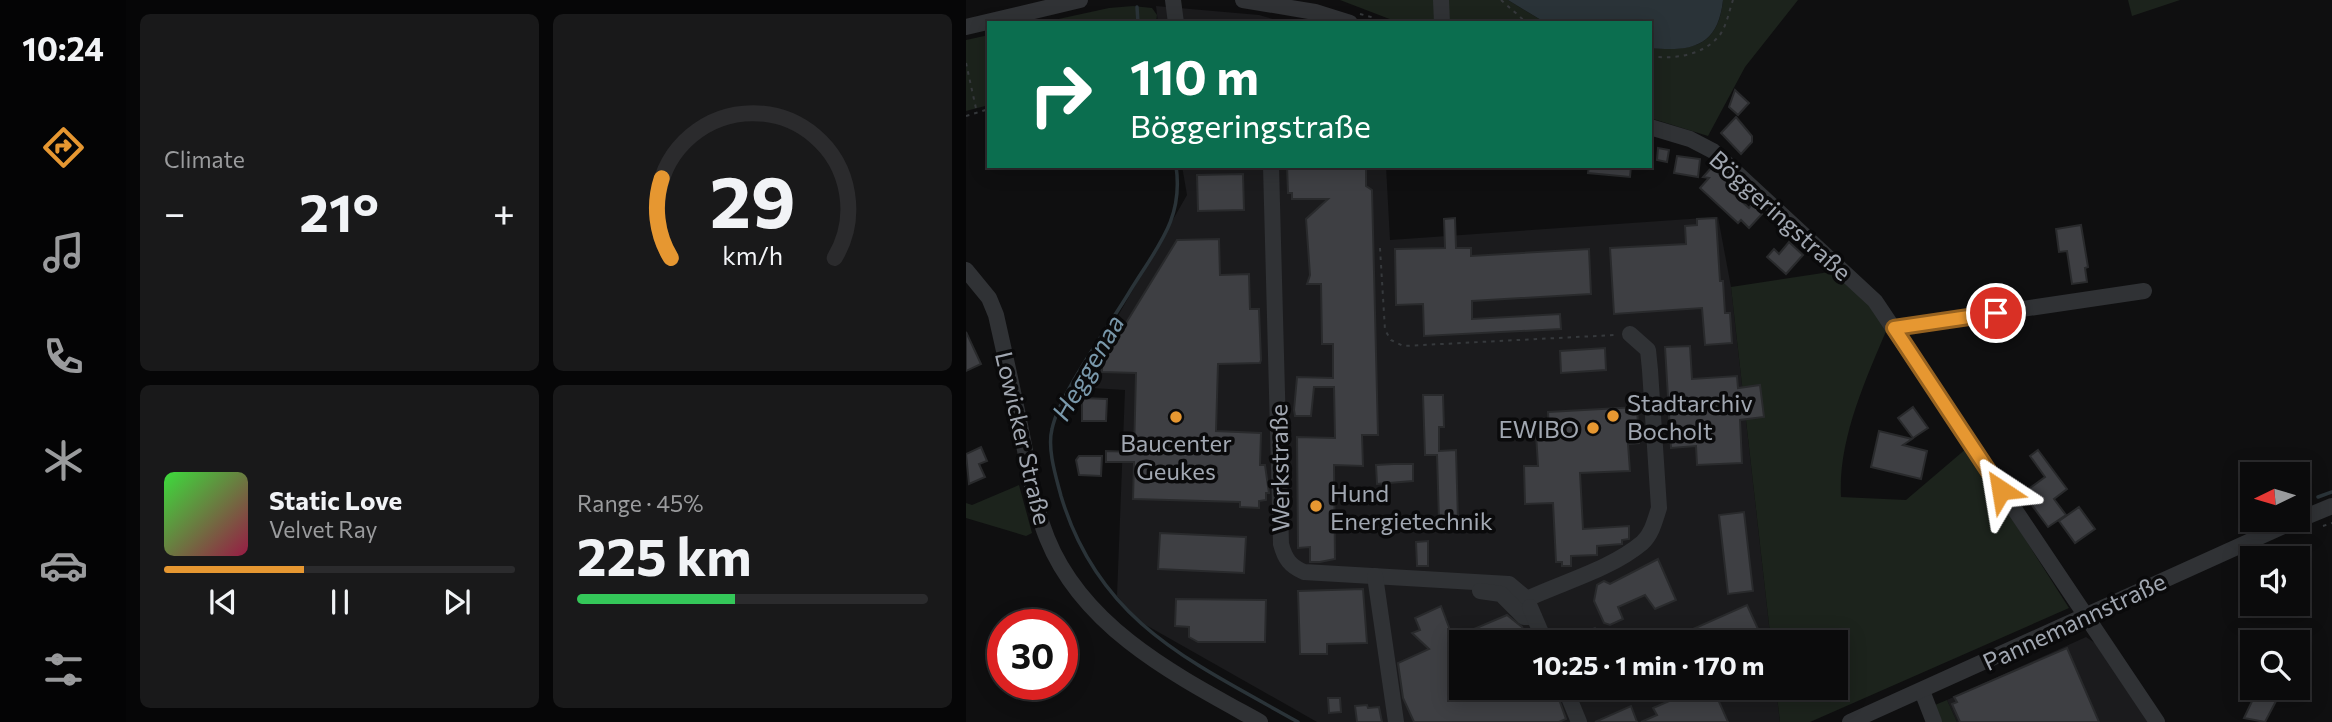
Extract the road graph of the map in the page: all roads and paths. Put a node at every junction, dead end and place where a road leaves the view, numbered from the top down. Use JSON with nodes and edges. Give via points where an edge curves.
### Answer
{"nodes":[{"id":1,"x":1080,"y":0,"type":"edge"},
{"id":2,"x":1174,"y":0,"type":"edge"},
{"id":3,"x":1244,"y":0,"type":"edge"},
{"id":4,"x":1441,"y":0,"type":"edge"},
{"id":5,"x":1501,"y":0,"type":"edge"},
{"id":6,"x":1733,"y":0,"type":"edge"},
{"id":7,"x":991,"y":21,"type":"edge"},
{"id":8,"x":1176,"y":21,"type":"edge"},
{"id":9,"x":1344,"y":21,"type":"edge"},
{"id":10,"x":1442,"y":21,"type":"edge"},
{"id":11,"x":1525,"y":21,"type":"edge"},
{"id":12,"x":987,"y":22,"type":"edge"},
{"id":13,"x":966,"y":27,"type":"edge"},
{"id":14,"x":1652,"y":56,"type":"edge"},
{"id":15,"x":966,"y":63,"type":"edge"},
{"id":16,"x":987,"y":110,"type":"edge"},
{"id":17,"x":977,"y":113,"type":"junction"},
{"id":18,"x":966,"y":116,"type":"edge"},
{"id":19,"x":1652,"y":128,"type":"edge"},
{"id":20,"x":1271,"y":168,"type":"edge"},
{"id":21,"x":1380,"y":248,"type":"dead end"},
{"id":22,"x":966,"y":270,"type":"edge"},
{"id":23,"x":2144,"y":291,"type":"dead end"},
{"id":24,"x":1894,"y":328,"type":"junction"},
{"id":25,"x":1630,"y":334,"type":"joint"},
{"id":26,"x":2332,"y":506,"type":"edge"},
{"id":27,"x":2310,"y":515,"type":"edge"},
{"id":28,"x":2271,"y":532,"type":"edge"},
{"id":29,"x":1376,"y":581,"type":"junction"},
{"id":30,"x":1527,"y":599,"type":"junction"},
{"id":31,"x":2083,"y":615,"type":"junction"},
{"id":32,"x":1534,"y":617,"type":"junction"},
{"id":33,"x":1540,"y":630,"type":"edge"},
{"id":34,"x":1922,"y":691,"type":"junction"},
{"id":35,"x":1569,"y":700,"type":"edge"},
{"id":36,"x":1260,"y":722,"type":"edge"},
{"id":37,"x":1396,"y":722,"type":"edge"},
{"id":38,"x":1579,"y":722,"type":"edge"},
{"id":39,"x":1850,"y":722,"type":"edge"},
{"id":40,"x":1934,"y":722,"type":"edge"},
{"id":41,"x":2157,"y":722,"type":"edge"}],
"edges":[{"from":1,"to":7,"type":"street"},
{"from":2,"to":8,"type":"street"},
{"from":3,"to":9,"type":"street"},
{"from":4,"to":10,"type":"street"},
{"from":5,"to":11,"type":"path"},
{"from":6,"to":14,"type":"path","via":[[1719,36],[1696,53]]},
{"from":12,"to":13,"type":"street"},
{"from":15,"to":17,"type":"path"},
{"from":16,"to":17,"type":"path"},
{"from":17,"to":18,"type":"path"},
{"from":19,"to":24,"type":"street","name":"Böggeringstraße","via":[[1713,151],[1875,301]]},
{"from":20,"to":29,"type":"street","name":"Werkstraße","via":[[1281,544],[1289,563],[1304,572]]},
{"from":21,"to":25,"type":"path","via":[[1385,330],[1403,346]]},
{"from":22,"to":36,"type":"street","name":"Lowicker Straße","via":[[989,298],[996,315],[1047,539],[1080,593],[1143,652]]},
{"from":23,"to":24,"type":"street"},
{"from":24,"to":31,"type":"street","name":"Böggeringstraße"},
{"from":25,"to":30,"type":"street","via":[[1648,350],[1659,508],[1653,527],[1644,541],[1620,557]]},
{"from":26,"to":27,"type":"street","name":"Pannemannstraße"},
{"from":28,"to":31,"type":"street","name":"Pannemannstraße"},
{"from":29,"to":30,"type":"street","name":"Werkstraße","via":[[1509,584]]},
{"from":29,"to":32,"type":"street","via":[[1492,592],[1508,599],[1524,617]]},
{"from":29,"to":37,"type":"street"},
{"from":30,"to":32,"type":"street"},
{"from":31,"to":34,"type":"street","name":"Pannemannstraße"},
{"from":31,"to":41,"type":"street","name":"Böggeringstraße"},
{"from":32,"to":33,"type":"street"},
{"from":34,"to":39,"type":"street","name":"Pannemannstraße"},
{"from":34,"to":40,"type":"street"},
{"from":35,"to":38,"type":"street"}]}
